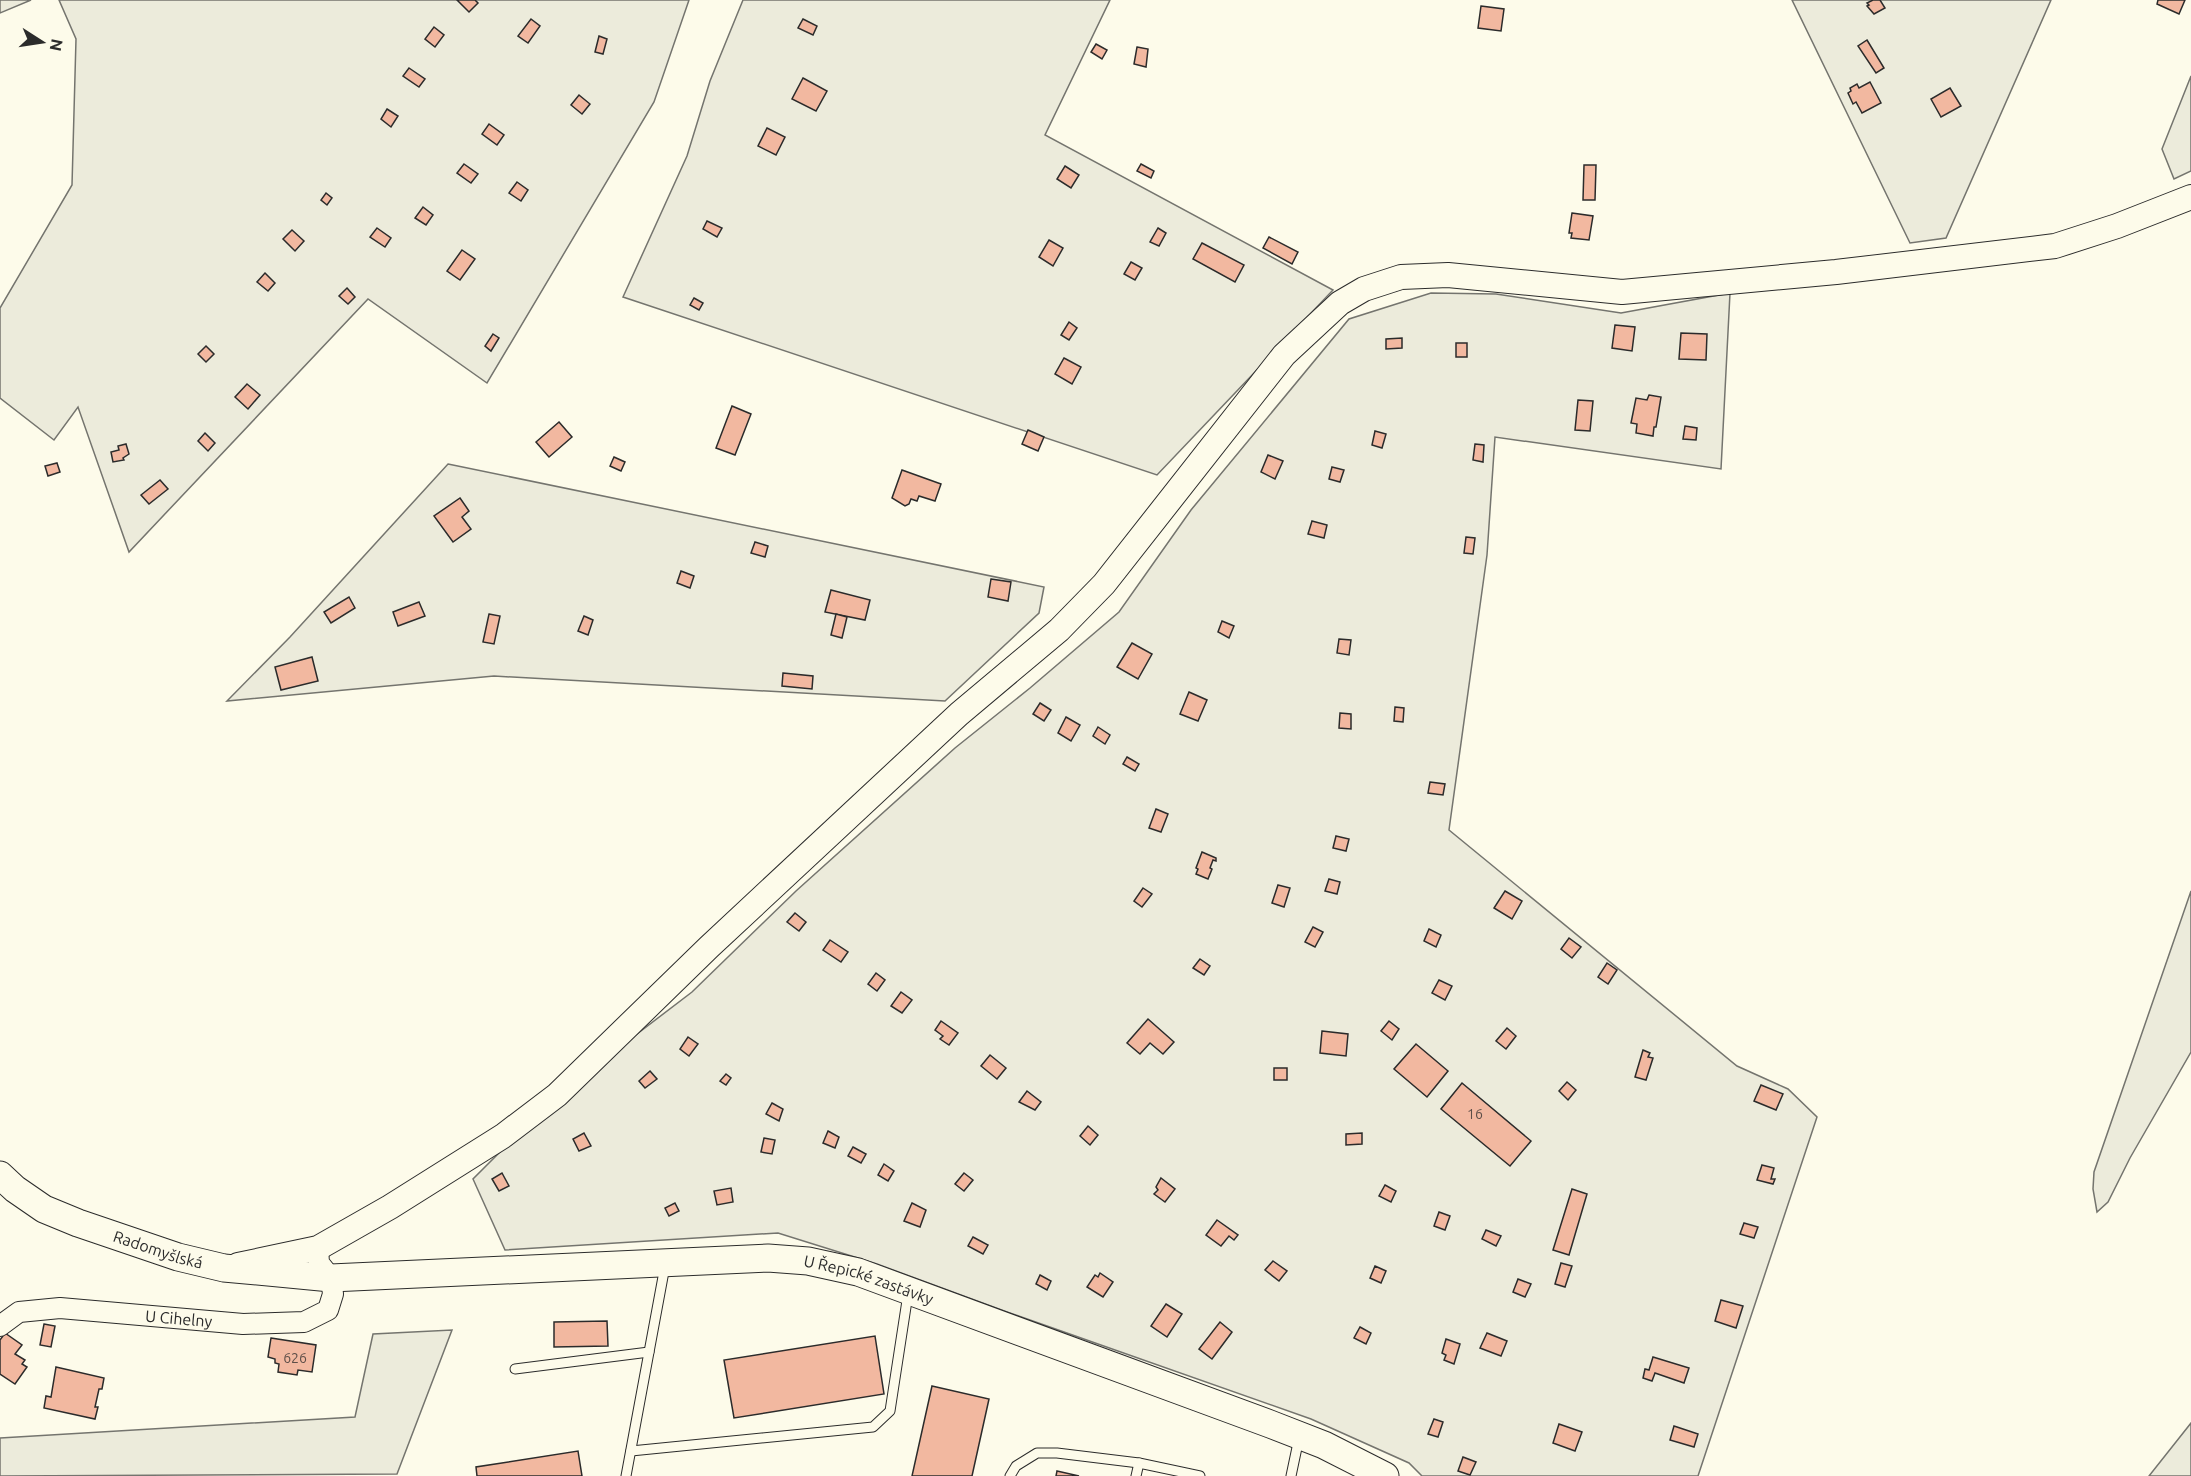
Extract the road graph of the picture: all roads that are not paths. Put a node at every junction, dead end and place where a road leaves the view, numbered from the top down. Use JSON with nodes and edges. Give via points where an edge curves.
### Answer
{"nodes":[{"id":1,"x":2191,"y":197,"type":"edge"},
{"id":2,"x":0,"y":1176,"type":"edge"},
{"id":3,"x":318,"y":1248,"type":"junction"},
{"id":4,"x":666,"y":1262,"type":"junction"},
{"id":5,"x":224,"y":1268,"type":"junction"},
{"id":6,"x":331,"y":1278,"type":"junction"},
{"id":7,"x":908,"y":1290,"type":"junction"},
{"id":8,"x":0,"y":1326,"type":"edge"},
{"id":9,"x":649,"y":1352,"type":"junction"},
{"id":10,"x":515,"y":1369,"type":"dead end"},
{"id":11,"x":1300,"y":1436,"type":"junction"},
{"id":12,"x":631,"y":1451,"type":"junction"},
{"id":13,"x":1139,"y":1463,"type":"junction"},
{"id":14,"x":1380,"y":1473,"type":"edge"},
{"id":15,"x":626,"y":1476,"type":"edge"},
{"id":16,"x":1010,"y":1476,"type":"edge"},
{"id":17,"x":1137,"y":1476,"type":"edge"},
{"id":18,"x":1200,"y":1476,"type":"edge"},
{"id":19,"x":1291,"y":1476,"type":"edge"}],
"edges":[{"from":1,"to":3,"type":"street","via":[[2055,246],[1836,272],[1622,292],[1448,274],[1401,277],[1364,289],[1340,303],[1284,355],[1097,592],[1059,630],[959,714],[557,1095],[503,1136]]},
{"from":2,"to":5,"type":"main road","name":"Radomyšlská","via":[[44,1209],[69,1220],[177,1257]]},
{"from":3,"to":5,"type":"street"},
{"from":3,"to":6,"type":"street","via":[[319,1263]]},
{"from":4,"to":6,"type":"main road","name":"U Řepické zastávky"},
{"from":4,"to":7,"type":"main road","name":"U Řepické zastávky","via":[[768,1258],[808,1261],[858,1272]]},
{"from":4,"to":9,"type":"lane"},
{"from":5,"to":6,"type":"main road","name":"Radomyšlská"},
{"from":6,"to":8,"type":"street","name":"U Cihelny","via":[[333,1294],[327,1310],[304,1322],[243,1324],[60,1308],[19,1312]]},
{"from":7,"to":11,"type":"main road","name":"U Řepické zastávky"},
{"from":7,"to":12,"type":"lane","via":[[890,1411],[873,1427]]},
{"from":9,"to":10,"type":"lane"},
{"from":9,"to":12,"type":"lane"},
{"from":11,"to":14,"type":"main road","name":"U Řepické zastávky"},
{"from":11,"to":19,"type":"lane"},
{"from":12,"to":15,"type":"lane"},
{"from":13,"to":16,"type":"lane","via":[[1037,1453],[1016,1466]]},
{"from":13,"to":17,"type":"lane"},
{"from":13,"to":18,"type":"lane"}]}
